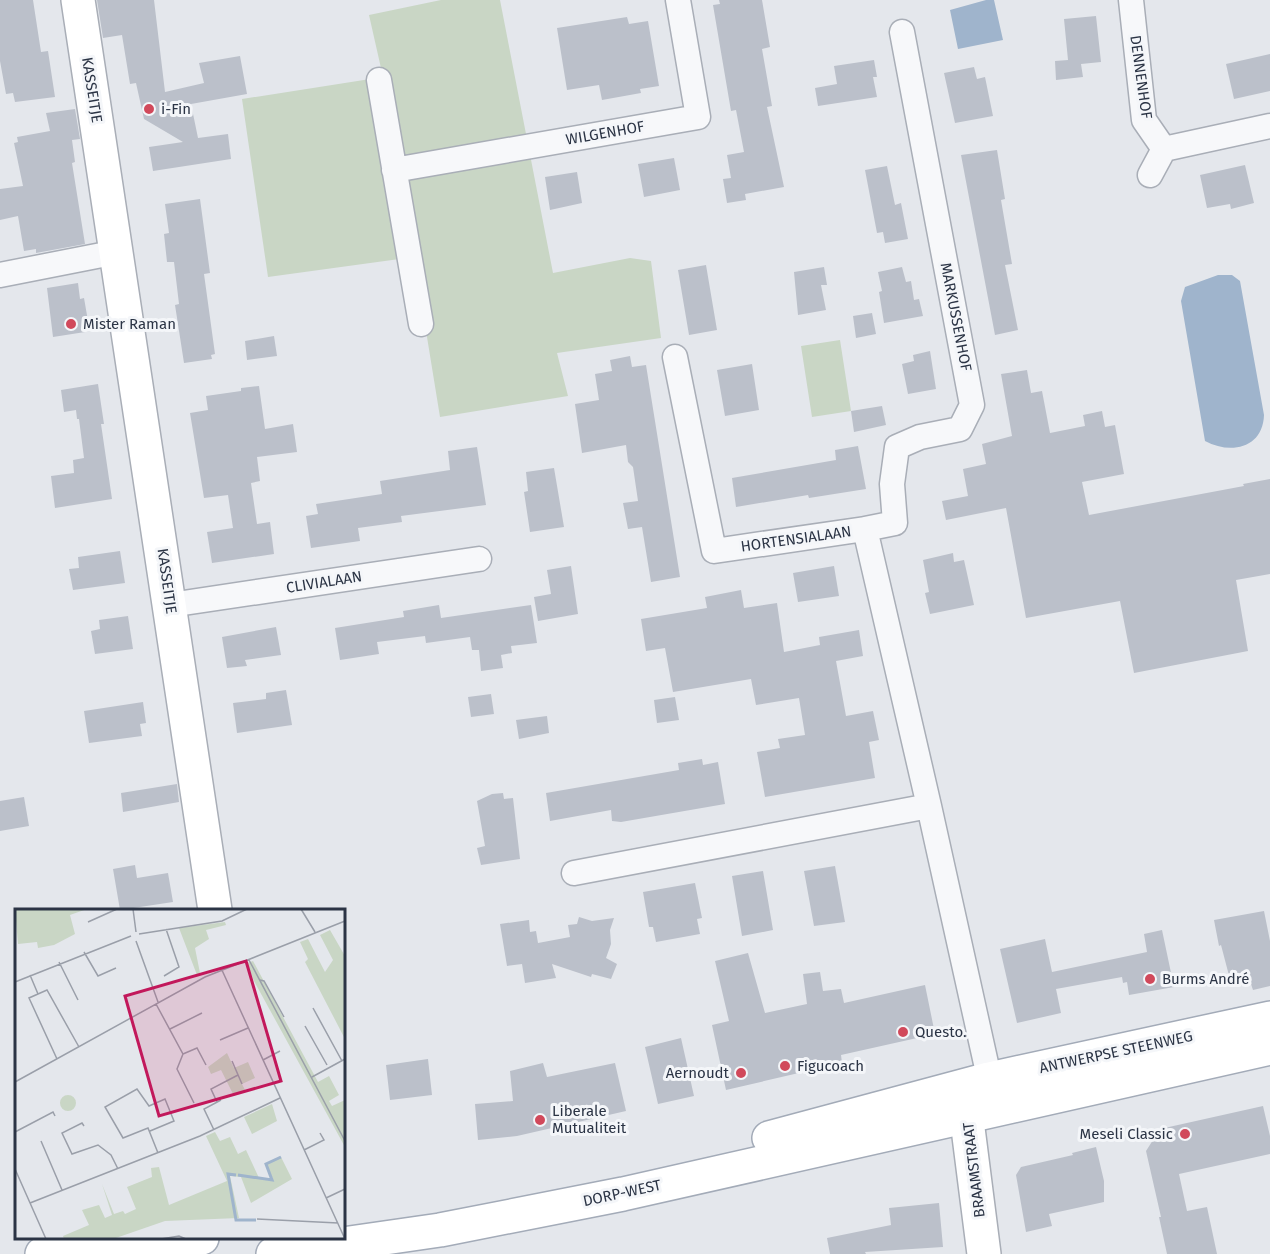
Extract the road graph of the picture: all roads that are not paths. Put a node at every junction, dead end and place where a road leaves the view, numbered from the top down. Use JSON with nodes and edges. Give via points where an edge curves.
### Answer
{"nodes":[{"id":1,"x":78,"y":0,"type":"edge"},
{"id":2,"x":678,"y":0,"type":"edge"},
{"id":3,"x":1131,"y":0,"type":"edge"},
{"id":4,"x":902,"y":32,"type":"dead end"},
{"id":5,"x":379,"y":80,"type":"dead end"},
{"id":6,"x":1270,"y":126,"type":"edge"},
{"id":7,"x":1164,"y":149,"type":"junction"},
{"id":8,"x":394,"y":170,"type":"junction"},
{"id":9,"x":1150,"y":175,"type":"dead end"},
{"id":10,"x":117,"y":252,"type":"junction"},
{"id":11,"x":0,"y":275,"type":"edge"},
{"id":12,"x":421,"y":324,"type":"dead end"},
{"id":13,"x":675,"y":357,"type":"dead end"},
{"id":14,"x":865,"y":530,"type":"junction"},
{"id":15,"x":479,"y":559,"type":"dead end"},
{"id":16,"x":170,"y":605,"type":"junction"},
{"id":17,"x":929,"y":806,"type":"junction"},
{"id":18,"x":574,"y":873,"type":"dead end"},
{"id":19,"x":215,"y":909,"type":"edge"},
{"id":20,"x":1270,"y":1018,"type":"edge"},
{"id":21,"x":1270,"y":1048,"type":"edge"},
{"id":22,"x":979,"y":1098,"type":"junction"},
{"id":23,"x":345,"y":1222,"type":"edge"},
{"id":24,"x":191,"y":1239,"type":"edge"},
{"id":25,"x":263,"y":1239,"type":"edge"},
{"id":26,"x":42,"y":1254,"type":"edge"},
{"id":27,"x":265,"y":1254,"type":"edge"},
{"id":28,"x":273,"y":1254,"type":"edge"},
{"id":29,"x":984,"y":1254,"type":"edge"}],
"edges":[{"from":1,"to":10,"type":"main road","name":"KASSEITJE"},
{"from":2,"to":8,"type":"street","name":"WILGENHOF","via":[[698,117]]},
{"from":3,"to":7,"type":"street","name":"DENNENHOF","via":[[1144,120]]},
{"from":4,"to":14,"type":"street","name":"MARKUSSENHOF","via":[[972,405],[960,429],[920,437],[897,447],[892,484],[895,523]]},
{"from":5,"to":8,"type":"street"},
{"from":6,"to":7,"type":"street"},
{"from":7,"to":9,"type":"street"},
{"from":8,"to":12,"type":"street"},
{"from":10,"to":11,"type":"street"},
{"from":10,"to":16,"type":"main road","name":"KASSEITJE"},
{"from":13,"to":14,"type":"street","name":"HORTENSIALAAN","via":[[714,551]]},
{"from":14,"to":17,"type":"street","name":"HORTENSIALAAN"},
{"from":15,"to":16,"type":"street","name":"CLIVIALAAN"},
{"from":16,"to":19,"type":"main road","name":"KASSEITJE"},
{"from":17,"to":18,"type":"street"},
{"from":17,"to":22,"type":"street","name":"HORTENSIALAAN"},
{"from":20,"to":22,"type":"main road","name":"ANTWERPSE STEENWEG"},
{"from":21,"to":22,"type":"main road","name":"ANTWERPSE STEENWEG"},
{"from":22,"to":23,"type":"main road","name":"DORP-WEST","via":[[805,1130],[442,1208]]},
{"from":22,"to":28,"type":"main road","name":"DORP-WEST","via":[[623,1194],[440,1230]]},
{"from":22,"to":29,"type":"main road","name":"BRAAMSTRAAT"},
{"from":24,"to":26,"type":"main road"},
{"from":25,"to":27,"type":"main road"}]}
